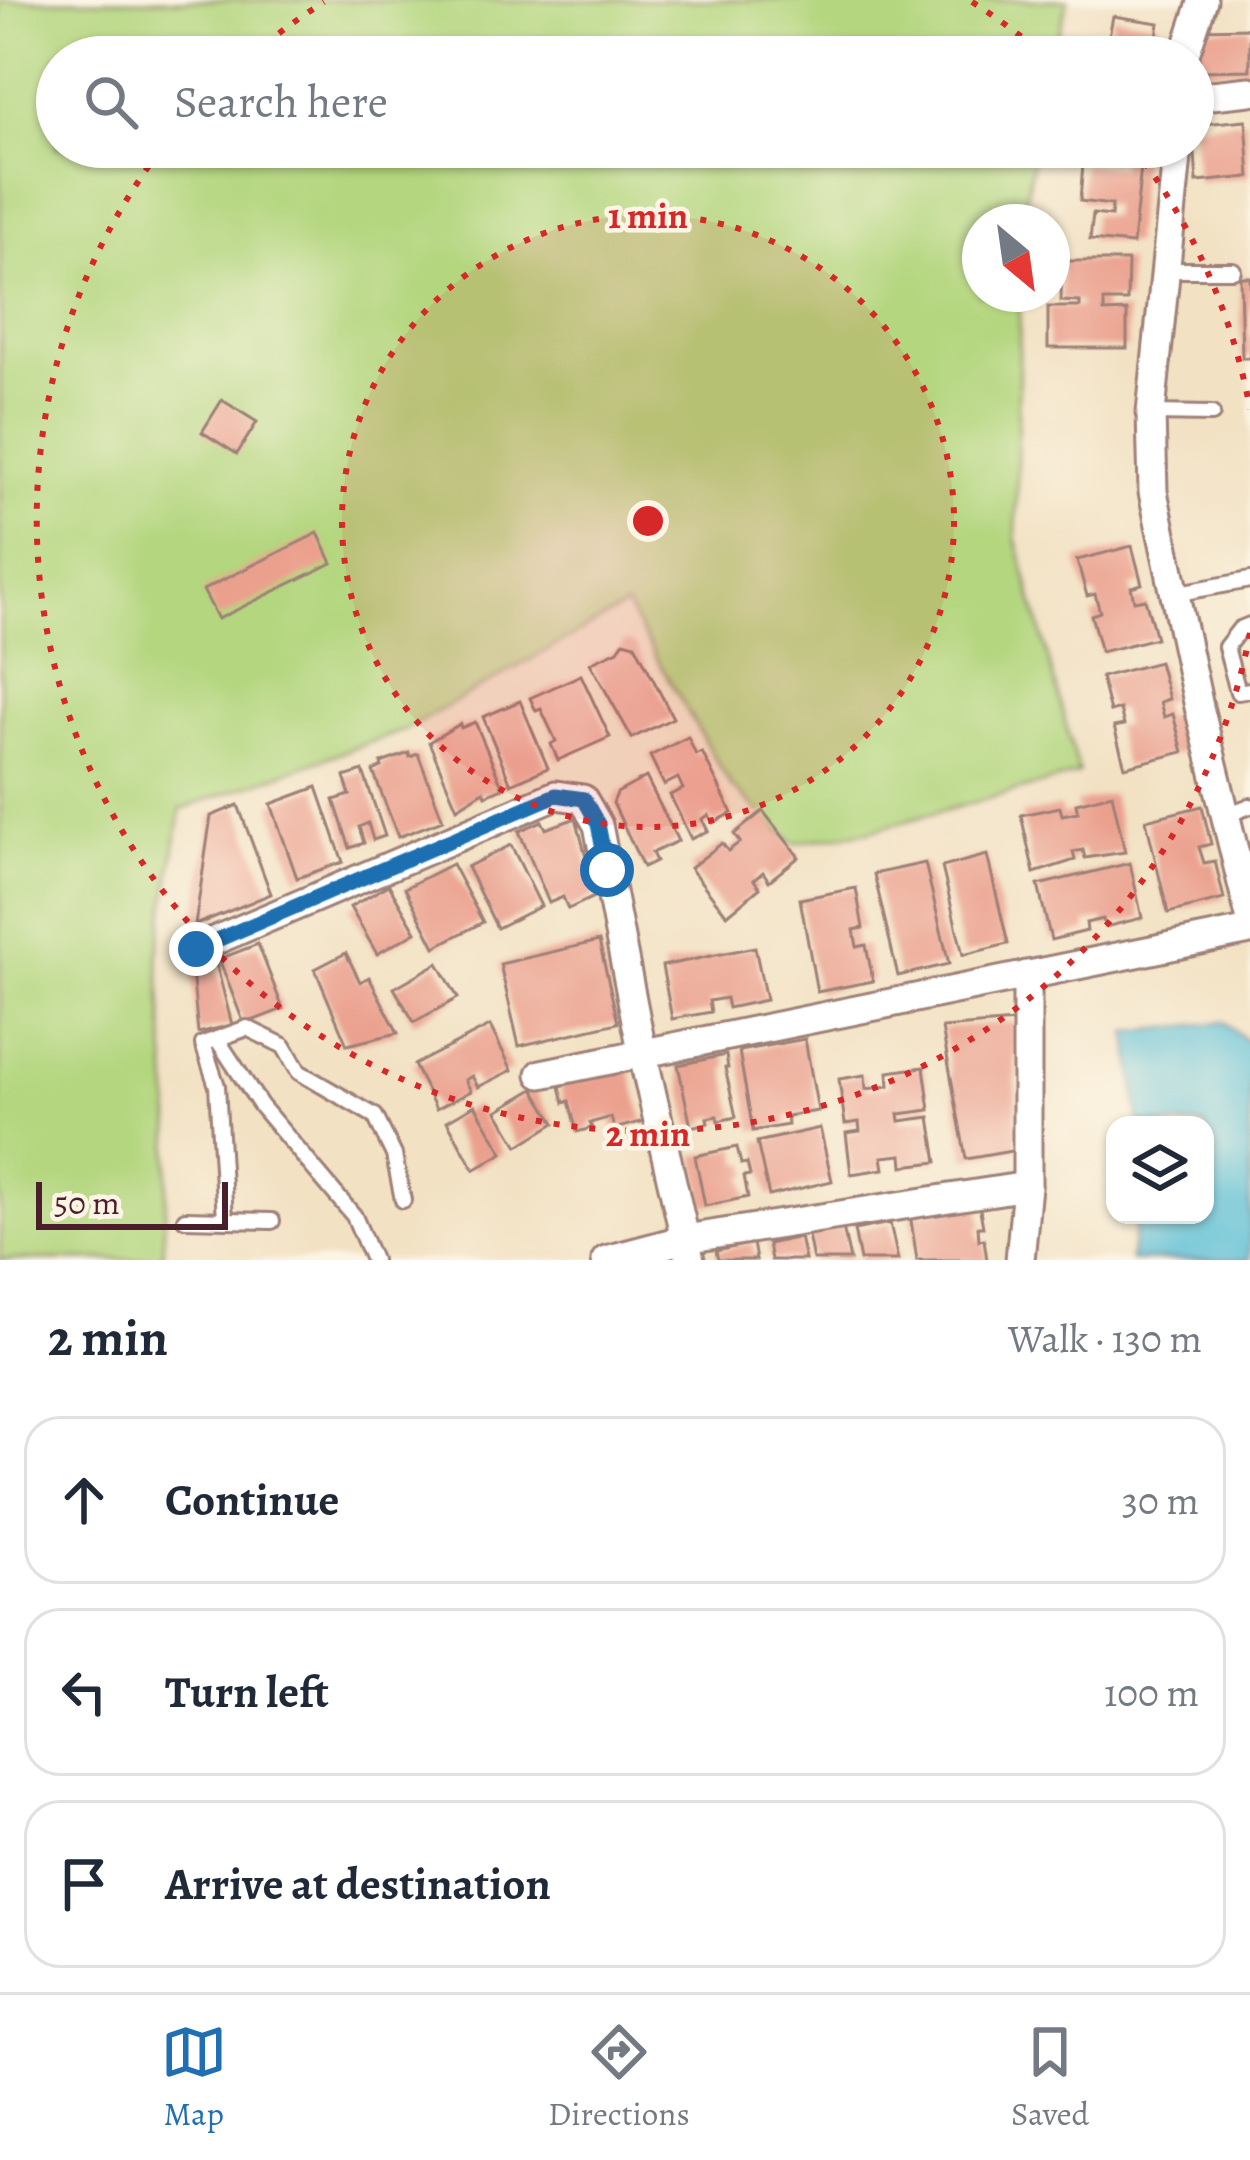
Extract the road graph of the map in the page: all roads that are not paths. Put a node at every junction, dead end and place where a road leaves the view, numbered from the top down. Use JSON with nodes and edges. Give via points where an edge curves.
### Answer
{"nodes":[{"id":1,"x":1203,"y":0,"type":"edge"},
{"id":2,"x":1191,"y":36,"type":"edge"},
{"id":3,"x":1250,"y":91,"type":"edge"},
{"id":4,"x":1214,"y":95,"type":"edge"},
{"id":5,"x":1176,"y":168,"type":"edge"},
{"id":6,"x":1166,"y":270,"type":"junction"},
{"id":7,"x":1233,"y":270,"type":"dead end"},
{"id":8,"x":1151,"y":413,"type":"junction"},
{"id":9,"x":1212,"y":414,"type":"dead end"},
{"id":10,"x":1250,"y":580,"type":"edge"},
{"id":11,"x":1173,"y":594,"type":"junction"},
{"id":12,"x":1250,"y":625,"type":"edge"},
{"id":13,"x":1250,"y":690,"type":"edge"},
{"id":14,"x":1237,"y":811,"type":"edge"},
{"id":15,"x":1250,"y":916,"type":"edge"},
{"id":16,"x":1250,"y":930,"type":"edge"},
{"id":17,"x":196,"y":949,"type":"dead end"},
{"id":18,"x":1027,"y":975,"type":"junction"},
{"id":19,"x":217,"y":1039,"type":"junction"},
{"id":20,"x":642,"y":1051,"type":"junction"},
{"id":21,"x":541,"y":1075,"type":"dead end"},
{"id":22,"x":1028,"y":1186,"type":"junction"},
{"id":23,"x":403,"y":1200,"type":"dead end"},
{"id":24,"x":184,"y":1219,"type":"dead end"},
{"id":25,"x":225,"y":1219,"type":"junction"},
{"id":26,"x":272,"y":1221,"type":"dead end"},
{"id":27,"x":687,"y":1250,"type":"edge"},
{"id":28,"x":373,"y":1260,"type":"edge"},
{"id":29,"x":606,"y":1260,"type":"edge"},
{"id":30,"x":1020,"y":1260,"type":"edge"}],
"edges":[{"from":1,"to":2,"type":"street"},
{"from":3,"to":4,"type":"street"},
{"from":5,"to":6,"type":"street"},
{"from":6,"to":7,"type":"lane"},
{"from":6,"to":8,"type":"street"},
{"from":8,"to":9,"type":"lane"},
{"from":8,"to":11,"type":"street","via":[[1153,492]]},
{"from":10,"to":11,"type":"lane"},
{"from":11,"to":14,"type":"street"},
{"from":12,"to":13,"type":"lane","via":[[1226,647],[1238,692]]},
{"from":14,"to":15,"type":"street"},
{"from":16,"to":18,"type":"street"},
{"from":17,"to":20,"type":"street","via":[[556,795],[584,799],[598,824]]},
{"from":18,"to":20,"type":"street"},
{"from":18,"to":22,"type":"street"},
{"from":19,"to":23,"type":"lane","via":[[247,1028],[284,1046],[299,1072],[375,1116]]},
{"from":19,"to":25,"type":"lane","via":[[203,1044],[217,1086]]},
{"from":19,"to":28,"type":"lane","via":[[261,1106],[354,1216]]},
{"from":20,"to":21,"type":"street"},
{"from":20,"to":27,"type":"street"},
{"from":22,"to":27,"type":"street"},
{"from":22,"to":30,"type":"street"},
{"from":24,"to":25,"type":"lane"},
{"from":25,"to":26,"type":"lane"},
{"from":27,"to":29,"type":"street"}]}
